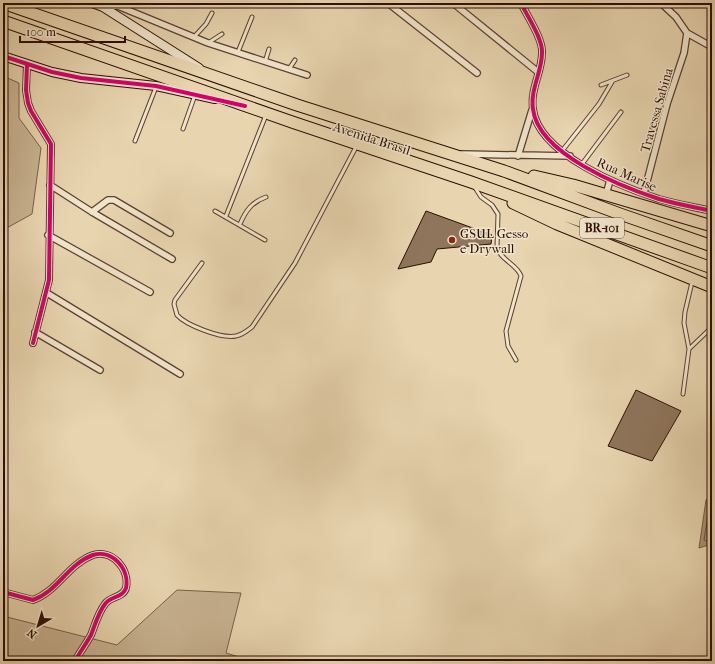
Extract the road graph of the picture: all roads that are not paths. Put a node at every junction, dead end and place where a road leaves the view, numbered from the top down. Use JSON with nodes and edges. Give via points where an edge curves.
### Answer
{"nodes":[{"id":1,"x":3,"y":3,"type":"edge"},
{"id":2,"x":92,"y":3,"type":"edge"},
{"id":3,"x":388,"y":3,"type":"edge"},
{"id":4,"x":453,"y":3,"type":"edge"},
{"id":5,"x":521,"y":3,"type":"edge"},
{"id":6,"x":661,"y":3,"type":"edge"},
{"id":7,"x":669,"y":5,"type":"edge"},
{"id":8,"x":103,"y":7,"type":"junction"},
{"id":9,"x":212,"y":13,"type":"dead end"},
{"id":10,"x":252,"y":17,"type":"dead end"},
{"id":11,"x":3,"y":21,"type":"edge"},
{"id":12,"x":687,"y":33,"type":"junction"},
{"id":13,"x":222,"y":34,"type":"dead end"},
{"id":14,"x":194,"y":37,"type":"junction"},
{"id":15,"x":208,"y":43,"type":"junction"},
{"id":16,"x":712,"y":47,"type":"edge"},
{"id":17,"x":269,"y":49,"type":"dead end"},
{"id":18,"x":238,"y":53,"type":"junction"},
{"id":19,"x":3,"y":56,"type":"edge"},
{"id":20,"x":295,"y":60,"type":"dead end"},
{"id":21,"x":265,"y":62,"type":"junction"},
{"id":22,"x":27,"y":65,"type":"junction"},
{"id":23,"x":289,"y":70,"type":"junction"},
{"id":24,"x":538,"y":72,"type":"junction"},
{"id":25,"x":477,"y":73,"type":"dead end"},
{"id":26,"x":307,"y":75,"type":"dead end"},
{"id":27,"x":627,"y":75,"type":"dead end"},
{"id":28,"x":214,"y":76,"type":"junction"},
{"id":29,"x":612,"y":82,"type":"junction"},
{"id":30,"x":601,"y":85,"type":"dead end"},
{"id":31,"x":156,"y":86,"type":"junction"},
{"id":32,"x":195,"y":95,"type":"junction"},
{"id":33,"x":245,"y":106,"type":"junction"},
{"id":34,"x":532,"y":109,"type":"junction"},
{"id":35,"x":621,"y":112,"type":"dead end"},
{"id":36,"x":266,"y":113,"type":"junction"},
{"id":37,"x":183,"y":129,"type":"dead end"},
{"id":38,"x":135,"y":141,"type":"dead end"},
{"id":39,"x":358,"y":143,"type":"junction"},
{"id":40,"x":562,"y":151,"type":"junction"},
{"id":41,"x":450,"y":154,"type":"junction"},
{"id":42,"x":518,"y":156,"type":"junction"},
{"id":43,"x":570,"y":156,"type":"junction"},
{"id":44,"x":582,"y":164,"type":"junction"},
{"id":45,"x":504,"y":171,"type":"junction"},
{"id":46,"x":610,"y":180,"type":"junction"},
{"id":47,"x":471,"y":182,"type":"junction"},
{"id":48,"x":50,"y":185,"type":"junction"},
{"id":49,"x":492,"y":190,"type":"junction"},
{"id":50,"x":644,"y":193,"type":"junction"},
{"id":51,"x":606,"y":195,"type":"junction"},
{"id":52,"x":266,"y":197,"type":"dead end"},
{"id":53,"x":215,"y":211,"type":"dead end"},
{"id":54,"x":712,"y":211,"type":"edge"},
{"id":55,"x":92,"y":212,"type":"junction"},
{"id":56,"x":226,"y":216,"type":"junction"},
{"id":57,"x":240,"y":224,"type":"junction"},
{"id":58,"x":712,"y":226,"type":"edge"},
{"id":59,"x":170,"y":233,"type":"dead end"},
{"id":60,"x":48,"y":235,"type":"junction"},
{"id":61,"x":265,"y":240,"type":"dead end"},
{"id":62,"x":712,"y":246,"type":"edge"},
{"id":63,"x":172,"y":259,"type":"dead end"},
{"id":64,"x":202,"y":263,"type":"dead end"},
{"id":65,"x":712,"y":268,"type":"edge"},
{"id":66,"x":693,"y":279,"type":"junction"},
{"id":67,"x":712,"y":287,"type":"edge"},
{"id":68,"x":150,"y":292,"type":"dead end"},
{"id":69,"x":47,"y":293,"type":"junction"},
{"id":70,"x":712,"y":328,"type":"edge"},
{"id":71,"x":34,"y":332,"type":"junction"},
{"id":72,"x":33,"y":343,"type":"dead end"},
{"id":73,"x":689,"y":349,"type":"junction"},
{"id":74,"x":516,"y":360,"type":"dead end"},
{"id":75,"x":100,"y":370,"type":"dead end"},
{"id":76,"x":180,"y":374,"type":"dead end"},
{"id":77,"x":683,"y":394,"type":"dead end"},
{"id":78,"x":3,"y":592,"type":"edge"},
{"id":79,"x":75,"y":661,"type":"edge"}],
"edges":[{"from":1,"to":28,"type":"highway","name":"Avenida Brasil","number":"BR-101"},
{"from":2,"to":8,"type":"street","name":"Avenida Brasil"},
{"from":3,"to":25,"type":"street"},
{"from":4,"to":24,"type":"street"},
{"from":5,"to":24,"type":"street","via":[[542,48]]},
{"from":6,"to":7,"type":"street"},
{"from":7,"to":12,"type":"street"},
{"from":8,"to":14,"type":"street","via":[[118,6]]},
{"from":8,"to":28,"type":"street","name":"Avenida Brasil"},
{"from":9,"to":14,"type":"lane"},
{"from":10,"to":18,"type":"lane"},
{"from":11,"to":33,"type":"highway","name":"Avenida Brasil","number":"BR-101"},
{"from":12,"to":16,"type":"street"},
{"from":12,"to":50,"type":"street","name":"Travessa Sabina","via":[[684,52],[667,104]]},
{"from":13,"to":15,"type":"lane"},
{"from":14,"to":15,"type":"street"},
{"from":15,"to":18,"type":"street"},
{"from":17,"to":21,"type":"lane"},
{"from":18,"to":21,"type":"street"},
{"from":19,"to":22,"type":"street","name":"Avenida Brasil"},
{"from":20,"to":23,"type":"lane"},
{"from":21,"to":23,"type":"street"},
{"from":22,"to":31,"type":"street","name":"Avenida Brasil","via":[[81,78]]},
{"from":22,"to":48,"type":"street","via":[[28,103],[51,144]]},
{"from":23,"to":26,"type":"street"},
{"from":24,"to":34,"type":"street"},
{"from":27,"to":29,"type":"lane"},
{"from":28,"to":41,"type":"highway","name":"Avenida Brasil","number":"BR-101"},
{"from":29,"to":30,"type":"lane"},
{"from":29,"to":40,"type":"lane","via":[[599,104]]},
{"from":31,"to":32,"type":"street","name":"Avenida Brasil"},
{"from":31,"to":38,"type":"lane"},
{"from":32,"to":33,"type":"street","name":"Avenida Brasil"},
{"from":32,"to":37,"type":"lane"},
{"from":33,"to":36,"type":"highway","name":"Avenida Brasil","number":"BR-101"},
{"from":34,"to":40,"type":"street","name":"Rua Marise","via":[[543,133]]},
{"from":34,"to":42,"type":"street"},
{"from":35,"to":44,"type":"lane"},
{"from":36,"to":39,"type":"highway","name":"Avenida Brasil","number":"BR-101"},
{"from":36,"to":56,"type":"lane"},
{"from":39,"to":47,"type":"highway","name":"Avenida Brasil","number":"BR-101"},
{"from":39,"to":64,"type":"lane","via":[[295,263],[252,327],[243,334],[216,334],[176,315],[174,304]]},
{"from":40,"to":43,"type":"street","name":"Rua Marise"},
{"from":41,"to":42,"type":"street"},
{"from":41,"to":45,"type":"highway","name":"Avenida Brasil","number":"BR-101"},
{"from":42,"to":43,"type":"street"},
{"from":43,"to":44,"type":"street","name":"Rua Marise"},
{"from":44,"to":46,"type":"street","name":"Rua Marise"},
{"from":45,"to":51,"type":"highway","via":[[557,180]]},
{"from":45,"to":62,"type":"highway","name":"Avenida Brasil","number":"BR-101"},
{"from":46,"to":50,"type":"street","name":"Rua Marise"},
{"from":46,"to":51,"type":"street"},
{"from":47,"to":49,"type":"highway","name":"Avenida Brasil","number":"BR-101"},
{"from":47,"to":74,"type":"lane","via":[[481,197],[492,204],[498,214],[498,252],[521,276],[506,331],[508,346]]},
{"from":48,"to":55,"type":"street"},
{"from":48,"to":60,"type":"street"},
{"from":49,"to":65,"type":"highway","name":"Avenida Brasil","number":"BR-101"},
{"from":49,"to":66,"type":"highway","via":[[535,215]]},
{"from":50,"to":54,"type":"street","name":"Rua Marise","via":[[677,204]]},
{"from":51,"to":58,"type":"highway"},
{"from":52,"to":57,"type":"lane","via":[[250,206]]},
{"from":53,"to":56,"type":"lane"},
{"from":55,"to":59,"type":"street","via":[[108,200],[114,200]]},
{"from":55,"to":63,"type":"street"},
{"from":56,"to":57,"type":"lane"},
{"from":57,"to":61,"type":"lane"},
{"from":60,"to":68,"type":"street"},
{"from":60,"to":69,"type":"street"},
{"from":66,"to":67,"type":"highway"},
{"from":66,"to":73,"type":"lane","via":[[684,323]]},
{"from":69,"to":71,"type":"street"},
{"from":69,"to":76,"type":"street"},
{"from":70,"to":73,"type":"lane"},
{"from":71,"to":72,"type":"street"},
{"from":71,"to":75,"type":"street"},
{"from":73,"to":77,"type":"lane"},
{"from":78,"to":79,"type":"street","via":[[33,600],[48,593],[75,565],[93,555],[108,554],[113,557],[124,573],[126,588],[123,593],[105,603]]}]}
